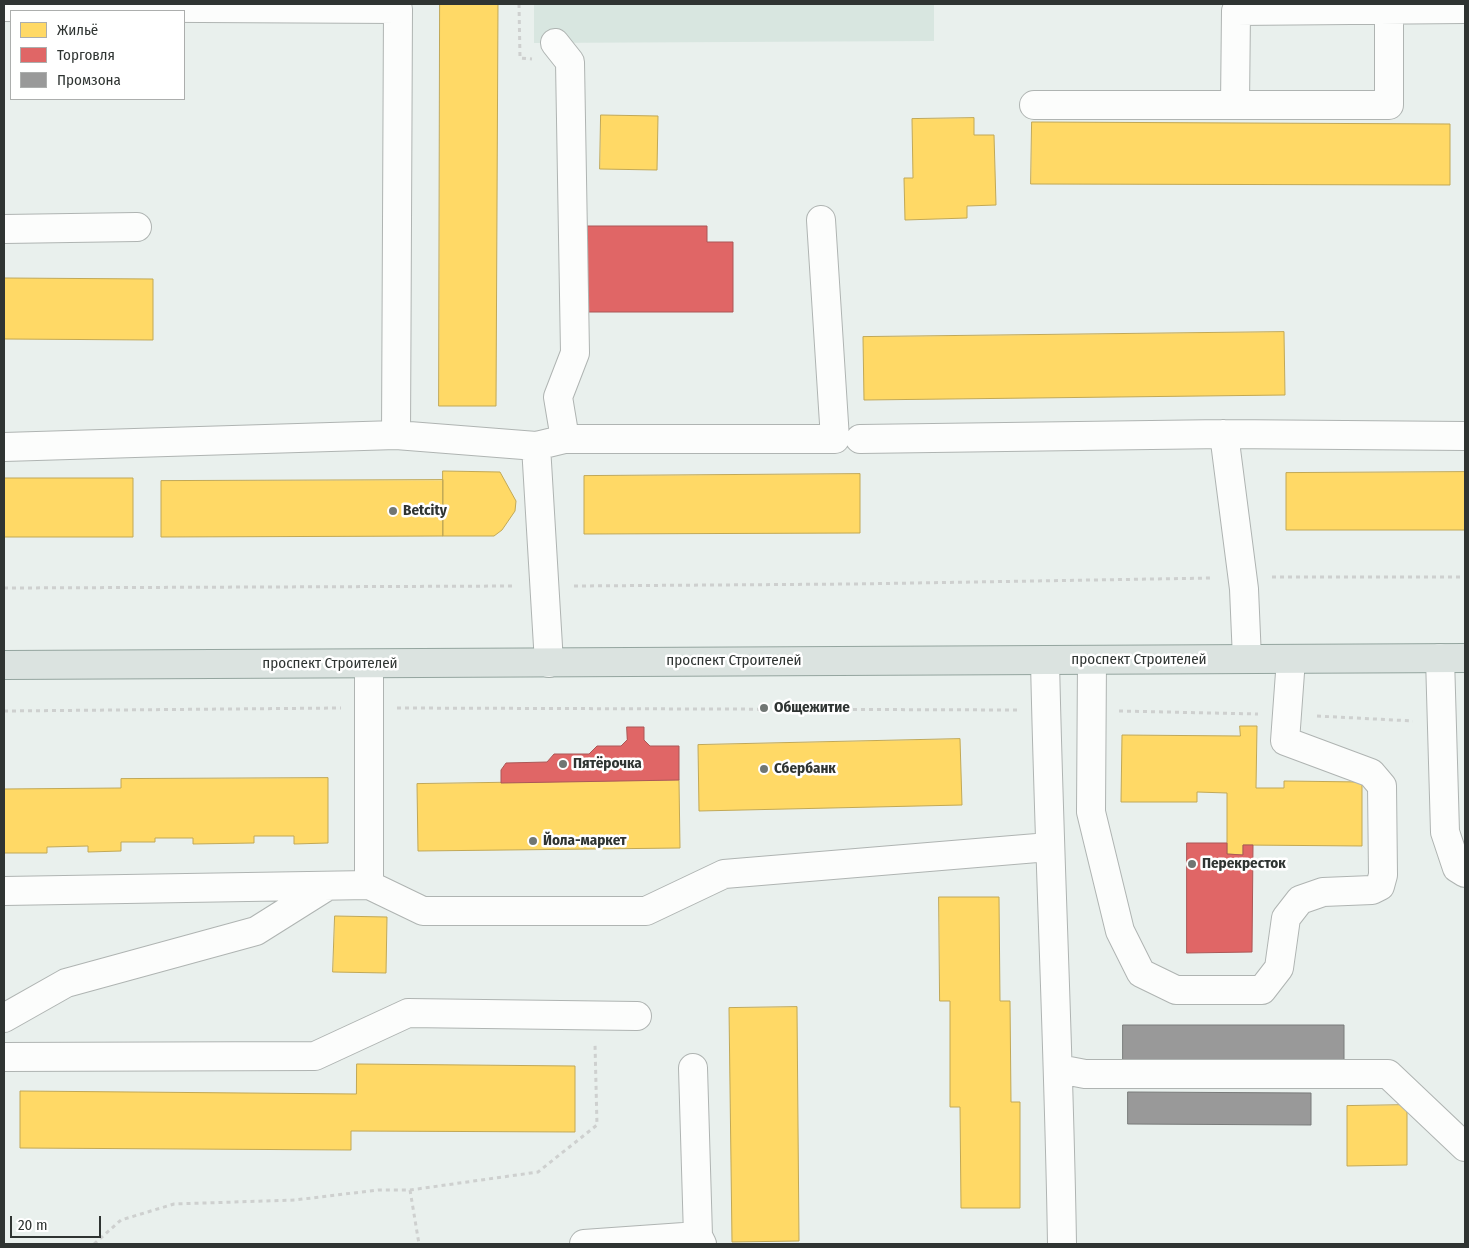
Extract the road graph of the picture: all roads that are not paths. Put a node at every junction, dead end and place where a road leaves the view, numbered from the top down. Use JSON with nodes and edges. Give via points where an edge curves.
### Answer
{"nodes":[{"id":1,"x":4,"y":7,"type":"edge"},
{"id":2,"x":1465,"y":9,"type":"edge"},
{"id":3,"x":1389,"y":10,"type":"junction"},
{"id":4,"x":555,"y":43,"type":"dead end"},
{"id":5,"x":1034,"y":105,"type":"dead end"},
{"id":6,"x":1235,"y":105,"type":"junction"},
{"id":7,"x":821,"y":220,"type":"dead end"},
{"id":8,"x":136,"y":227,"type":"dead end"},
{"id":9,"x":4,"y":229,"type":"edge"},
{"id":10,"x":1224,"y":434,"type":"junction"},
{"id":11,"x":396,"y":435,"type":"junction"},
{"id":12,"x":1465,"y":436,"type":"edge"},
{"id":13,"x":860,"y":439,"type":"dead end"},
{"id":14,"x":565,"y":440,"type":"junction"},
{"id":15,"x":4,"y":446,"type":"edge"},
{"id":16,"x":536,"y":446,"type":"junction"},
{"id":17,"x":1453,"y":658,"type":"edge"},
{"id":18,"x":1247,"y":659,"type":"junction"},
{"id":19,"x":1291,"y":659,"type":"junction"},
{"id":20,"x":1045,"y":660,"type":"junction"},
{"id":21,"x":1092,"y":660,"type":"junction"},
{"id":22,"x":549,"y":663,"type":"junction"},
{"id":23,"x":369,"y":664,"type":"junction"},
{"id":24,"x":4,"y":665,"type":"edge"},
{"id":25,"x":1049,"y":847,"type":"junction"},
{"id":26,"x":1465,"y":873,"type":"edge"},
{"id":27,"x":369,"y":885,"type":"junction"},
{"id":28,"x":326,"y":886,"type":"junction"},
{"id":29,"x":4,"y":891,"type":"edge"},
{"id":30,"x":637,"y":1016,"type":"dead end"},
{"id":31,"x":4,"y":1018,"type":"edge"},
{"id":32,"x":4,"y":1057,"type":"edge"},
{"id":33,"x":693,"y":1068,"type":"dead end"},
{"id":34,"x":1059,"y":1069,"type":"junction"},
{"id":35,"x":1465,"y":1147,"type":"edge"},
{"id":36,"x":700,"y":1240,"type":"edge"},
{"id":37,"x":584,"y":1244,"type":"edge"},
{"id":38,"x":1062,"y":1244,"type":"edge"}],
"edges":[{"from":1,"to":11,"type":"lane","via":[[398,9]]},
{"from":2,"to":3,"type":"lane"},
{"from":3,"to":6,"type":"lane","via":[[1236,11]]},
{"from":3,"to":6,"type":"lane","via":[[1389,105]]},
{"from":4,"to":14,"type":"lane","via":[[570,62],[575,353],[558,398]]},
{"from":5,"to":6,"type":"lane"},
{"from":7,"to":14,"type":"lane","via":[[835,439]]},
{"from":8,"to":9,"type":"lane"},
{"from":10,"to":12,"type":"lane"},
{"from":10,"to":13,"type":"lane"},
{"from":10,"to":18,"type":"lane","via":[[1243,577]]},
{"from":11,"to":15,"type":"lane"},
{"from":11,"to":16,"type":"lane"},
{"from":14,"to":16,"type":"lane"},
{"from":16,"to":22,"type":"lane"},
{"from":17,"to":19,"type":"main road","name":"проспект Строителей"},
{"from":17,"to":26,"type":"lane","via":[[1442,722],[1445,832],[1457,868]]},
{"from":18,"to":19,"type":"main road","name":"проспект Строителей"},
{"from":18,"to":21,"type":"main road","name":"проспект Строителей"},
{"from":19,"to":21,"type":"lane","via":[[1285,741],[1371,773],[1382,786],[1383,875],[1380,886],[1372,890],[1323,892],[1300,900],[1286,918],[1279,968],[1262,990],[1176,990],[1141,972],[1120,931],[1091,812]]},
{"from":20,"to":21,"type":"main road","name":"проспект Строителей"},
{"from":20,"to":22,"type":"main road","name":"проспект Строителей"},
{"from":20,"to":25,"type":"lane"},
{"from":22,"to":23,"type":"main road","name":"проспект Строителей"},
{"from":23,"to":24,"type":"main road","name":"проспект Строителей"},
{"from":23,"to":27,"type":"lane"},
{"from":25,"to":27,"type":"lane","via":[[724,874],[646,911],[423,911]]},
{"from":25,"to":34,"type":"lane"},
{"from":27,"to":28,"type":"lane"},
{"from":28,"to":29,"type":"lane"},
{"from":28,"to":31,"type":"lane","via":[[256,931],[66,983]]},
{"from":30,"to":32,"type":"lane","via":[[408,1014],[316,1056]]},
{"from":33,"to":36,"type":"lane"},
{"from":34,"to":35,"type":"lane","via":[[1085,1074],[1388,1074]]},
{"from":34,"to":38,"type":"lane"},
{"from":36,"to":37,"type":"lane"}]}
